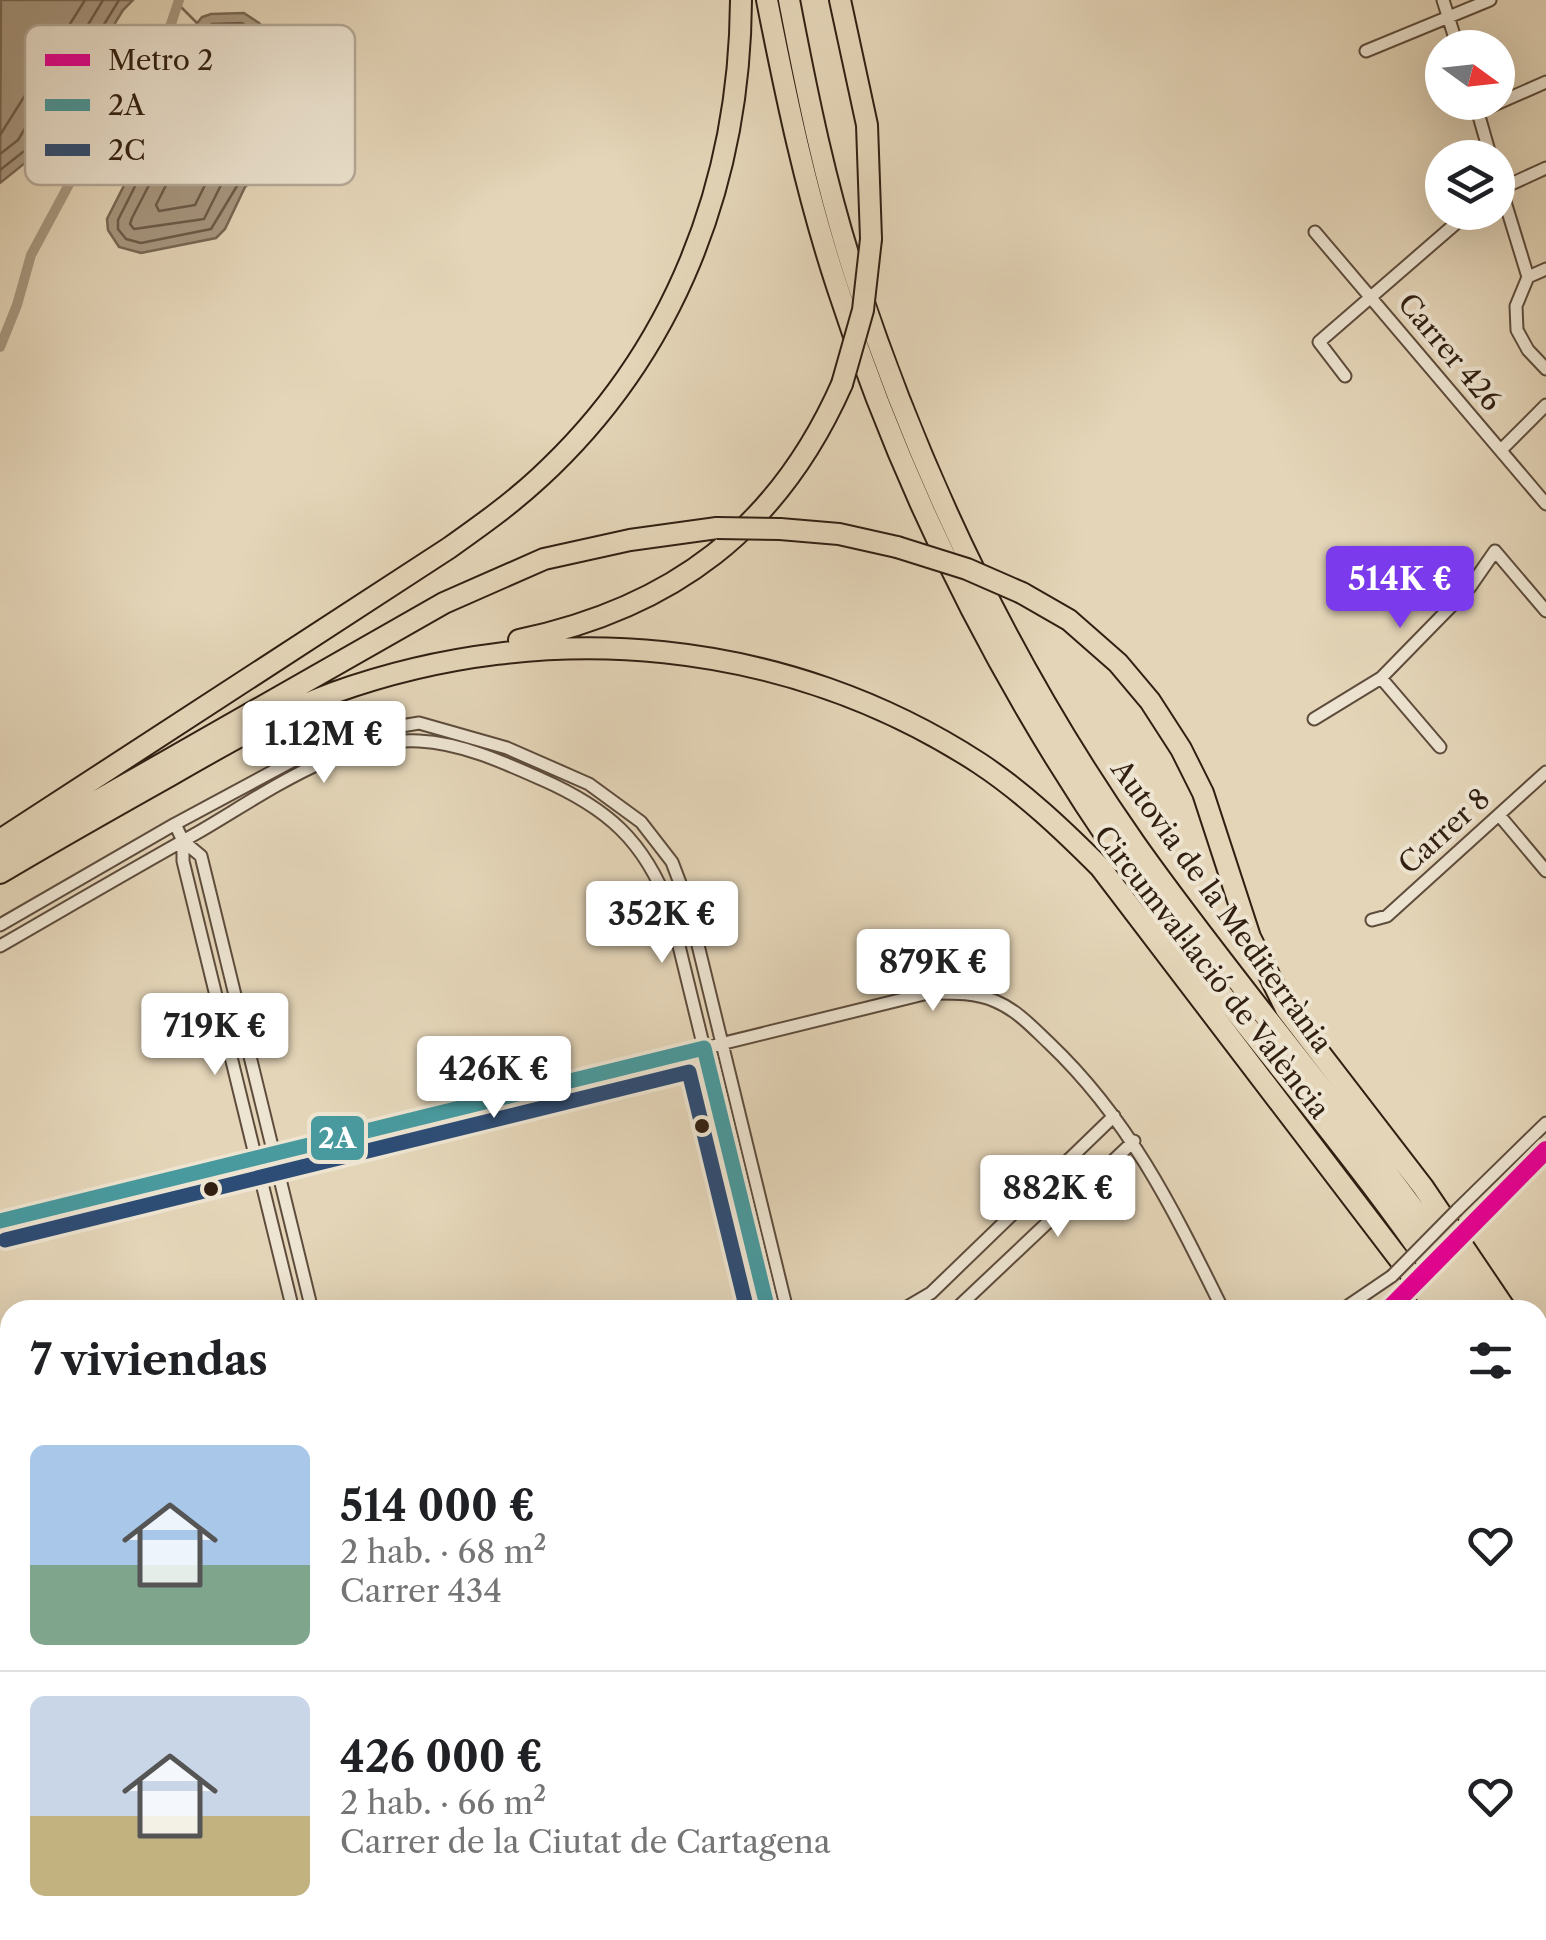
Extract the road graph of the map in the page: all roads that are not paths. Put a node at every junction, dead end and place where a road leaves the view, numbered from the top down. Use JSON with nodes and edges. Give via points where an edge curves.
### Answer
{"nodes":[{"id":1,"x":741,"y":0,"type":"edge"},
{"id":2,"x":767,"y":0,"type":"edge"},
{"id":3,"x":789,"y":0,"type":"edge"},
{"id":4,"x":840,"y":0,"type":"edge"},
{"id":5,"x":1443,"y":0,"type":"edge"},
{"id":6,"x":1490,"y":0,"type":"edge"},
{"id":7,"x":1449,"y":16,"type":"junction"},
{"id":8,"x":1453,"y":30,"type":"edge"},
{"id":9,"x":1366,"y":51,"type":"dead end"},
{"id":10,"x":1546,"y":82,"type":"edge"},
{"id":11,"x":1515,"y":93,"type":"edge"},
{"id":12,"x":1546,"y":168,"type":"edge"},
{"id":13,"x":1515,"y":180,"type":"edge"},
{"id":14,"x":1447,"y":230,"type":"edge"},
{"id":15,"x":1513,"y":230,"type":"edge"},
{"id":16,"x":1316,"y":232,"type":"dead end"},
{"id":17,"x":1546,"y":269,"type":"edge"},
{"id":18,"x":1528,"y":277,"type":"junction"},
{"id":19,"x":1371,"y":297,"type":"junction"},
{"id":20,"x":1546,"y":369,"type":"edge"},
{"id":21,"x":1346,"y":376,"type":"dead end"},
{"id":22,"x":1546,"y":405,"type":"edge"},
{"id":23,"x":1501,"y":450,"type":"junction"},
{"id":24,"x":1546,"y":504,"type":"edge"},
{"id":25,"x":1546,"y":610,"type":"edge"},
{"id":26,"x":459,"y":657,"type":"junction"},
{"id":27,"x":1381,"y":678,"type":"junction"},
{"id":28,"x":1314,"y":719,"type":"dead end"},
{"id":29,"x":1440,"y":747,"type":"dead end"},
{"id":30,"x":1546,"y":772,"type":"edge"},
{"id":31,"x":1499,"y":815,"type":"junction"},
{"id":32,"x":175,"y":824,"type":"junction"},
{"id":33,"x":0,"y":840,"type":"edge"},
{"id":34,"x":183,"y":840,"type":"junction"},
{"id":35,"x":0,"y":856,"type":"edge"},
{"id":36,"x":1546,"y":871,"type":"edge"},
{"id":37,"x":0,"y":873,"type":"edge"},
{"id":38,"x":1372,"y":920,"type":"dead end"},
{"id":39,"x":0,"y":924,"type":"edge"},
{"id":40,"x":0,"y":946,"type":"edge"},
{"id":41,"x":722,"y":1044,"type":"junction"},
{"id":42,"x":704,"y":1048,"type":"junction"},
{"id":43,"x":1114,"y":1116,"type":"junction"},
{"id":44,"x":1546,"y":1123,"type":"edge"},
{"id":45,"x":1134,"y":1141,"type":"junction"},
{"id":46,"x":274,"y":1154,"type":"junction"},
{"id":47,"x":256,"y":1158,"type":"junction"},
{"id":48,"x":0,"y":1221,"type":"edge"},
{"id":49,"x":290,"y":1300,"type":"edge"},
{"id":50,"x":310,"y":1300,"type":"edge"},
{"id":51,"x":766,"y":1300,"type":"edge"},
{"id":52,"x":785,"y":1300,"type":"edge"},
{"id":53,"x":919,"y":1300,"type":"edge"},
{"id":54,"x":966,"y":1300,"type":"edge"},
{"id":55,"x":1218,"y":1300,"type":"edge"},
{"id":56,"x":1357,"y":1300,"type":"edge"},
{"id":57,"x":1430,"y":1300,"type":"edge"},
{"id":58,"x":1453,"y":1300,"type":"edge"},
{"id":59,"x":1477,"y":1300,"type":"edge"},
{"id":60,"x":1500,"y":1300,"type":"edge"}],
"edges":[{"from":1,"to":33,"type":"highway","via":[[734,108],[702,234],[634,365],[570,447],[505,508],[449,548]]},
{"from":2,"to":58,"type":"highway","name":"Autovia de la Mediterrània","via":[[836,283],[900,458],[977,624],[1117,853]]},
{"from":3,"to":59,"type":"highway","name":"Autovia de la Mediterrània","via":[[855,276],[891,380],[970,564],[1134,841],[1408,1199]]},
{"from":4,"to":26,"type":"highway","bridge":true,"via":[[867,125],[872,239],[860,322],[835,400],[802,460],[769,504],[697,570],[620,611]]},
{"from":5,"to":7,"type":"street"},
{"from":6,"to":7,"type":"street"},
{"from":7,"to":8,"type":"street"},
{"from":7,"to":9,"type":"street"},
{"from":10,"to":11,"type":"street"},
{"from":12,"to":13,"type":"street"},
{"from":14,"to":19,"type":"street"},
{"from":15,"to":18,"type":"street"},
{"from":16,"to":19,"type":"street","name":"Carrer 426"},
{"from":17,"to":18,"type":"street"},
{"from":18,"to":20,"type":"street","via":[[1516,306],[1517,330]]},
{"from":19,"to":21,"type":"street","via":[[1319,342]]},
{"from":19,"to":23,"type":"street","name":"Carrer 426"},
{"from":22,"to":23,"type":"street"},
{"from":23,"to":24,"type":"street","name":"Carrer 426"},
{"from":25,"to":27,"type":"street","via":[[1495,552]]},
{"from":26,"to":37,"type":"highway","name":"Circumval·lació de València","via":[[396,672],[284,715]]},
{"from":26,"to":57,"type":"highway","name":"Circumval·lació de València","via":[[554,648],[738,662],[834,689],[982,764],[1100,866]]},
{"from":27,"to":28,"type":"street"},
{"from":27,"to":29,"type":"street"},
{"from":30,"to":31,"type":"street","name":"Carrer 8"},
{"from":31,"to":36,"type":"street"},
{"from":31,"to":38,"type":"street","name":"Carrer 8","via":[[1387,916]]},
{"from":32,"to":34,"type":"street"},
{"from":32,"to":39,"type":"street"},
{"from":32,"to":41,"type":"street","via":[[348,735],[419,724],[508,748],[589,784],[641,822],[672,862]]},
{"from":34,"to":40,"type":"street"},
{"from":34,"to":42,"type":"street","via":[[352,751],[416,741],[502,762],[583,798],[630,837],[656,872]]},
{"from":34,"to":46,"type":"street","via":[[201,856]]},
{"from":34,"to":47,"type":"street"},
{"from":35,"to":60,"type":"highway","name":"Circumval·lació de València","bridge":true,"via":[[444,603],[544,559],[718,528],[840,534],[896,547],[967,569],[1069,620],[1150,701],[1203,793],[1250,937],[1286,1009]]},
{"from":41,"to":42,"type":"street"},
{"from":41,"to":43,"type":"street","via":[[928,993],[968,993],[1021,1017]]},
{"from":41,"to":52,"type":"street"},
{"from":42,"to":46,"type":"street"},
{"from":42,"to":51,"type":"street"},
{"from":43,"to":45,"type":"street"},
{"from":43,"to":53,"type":"street"},
{"from":44,"to":56,"type":"street","bridge":true,"via":[[1392,1276]]},
{"from":45,"to":54,"type":"street"},
{"from":45,"to":55,"type":"street"},
{"from":46,"to":47,"type":"street"},
{"from":46,"to":50,"type":"street"},
{"from":47,"to":48,"type":"street"},
{"from":47,"to":49,"type":"street"}]}
